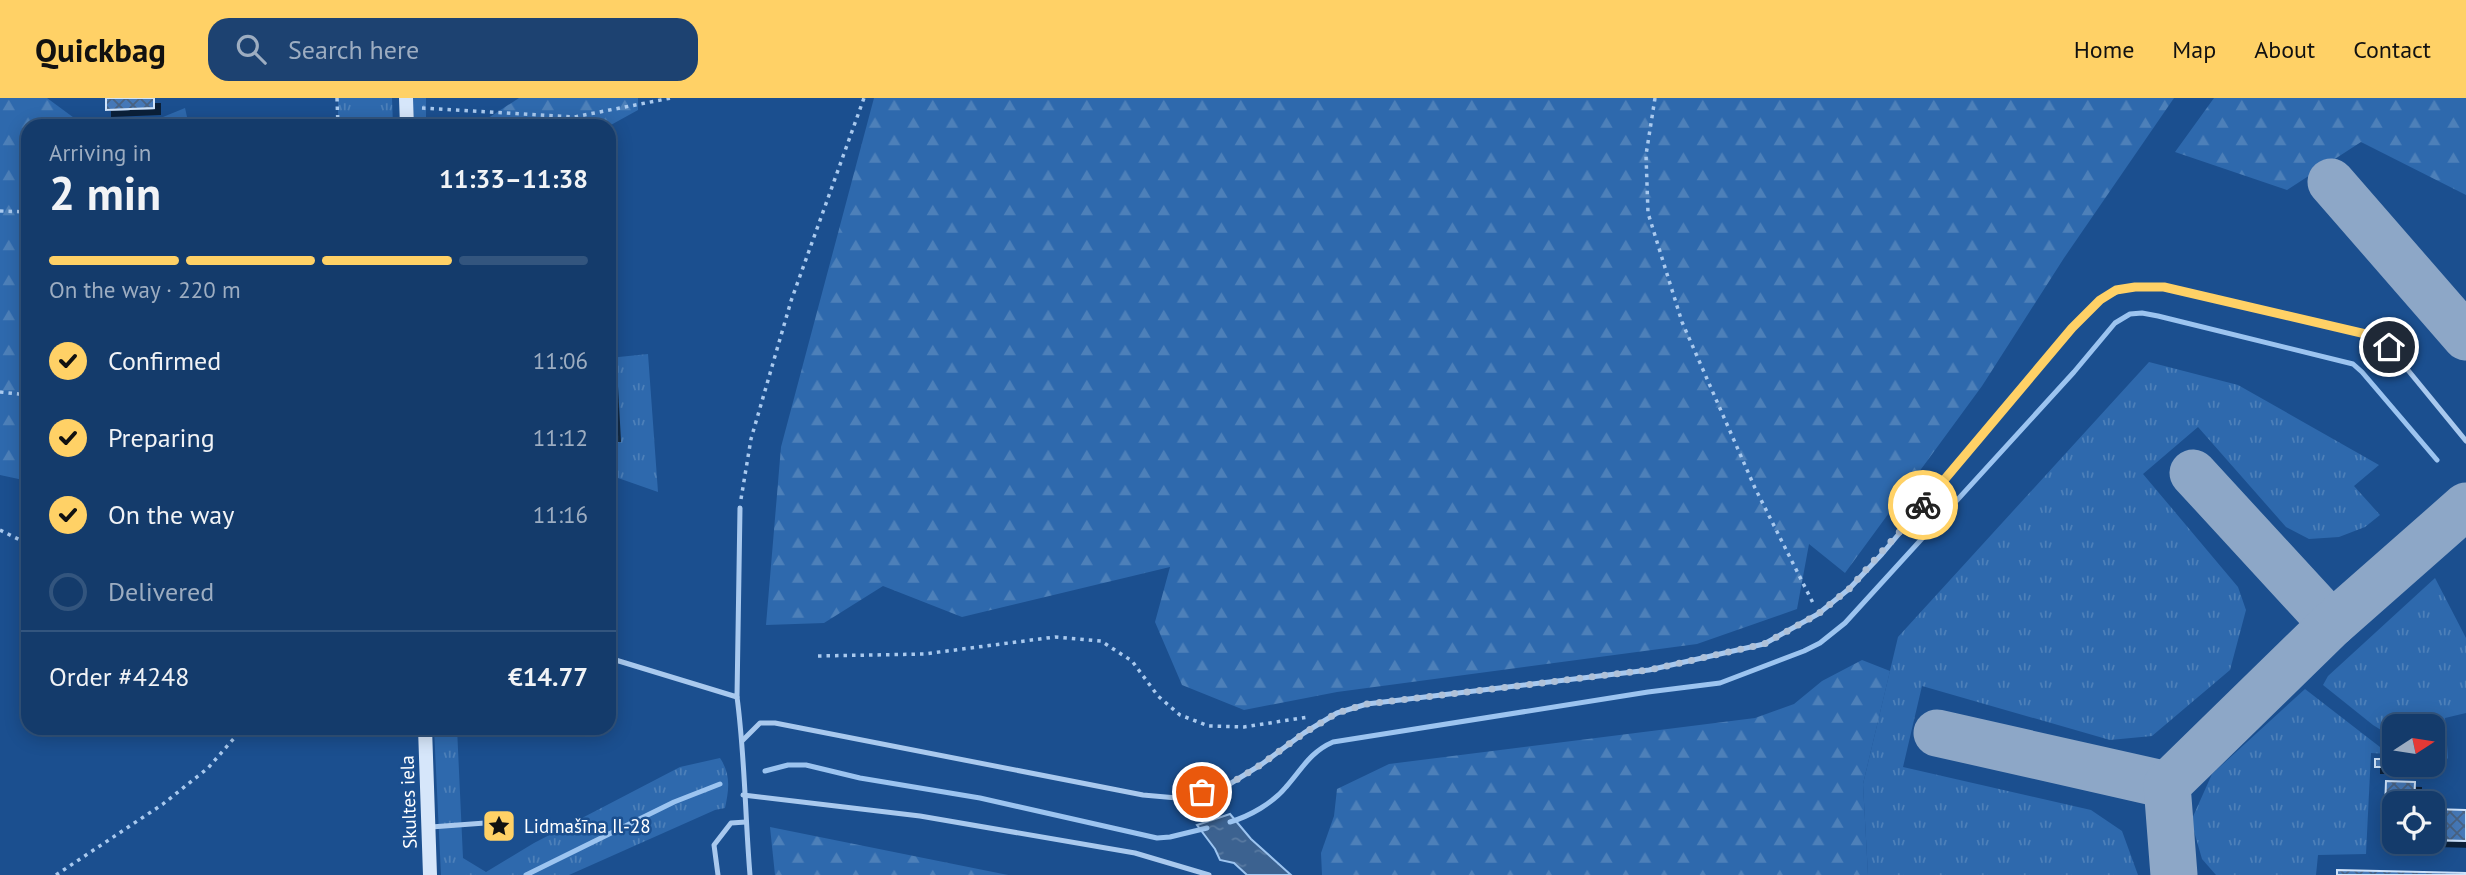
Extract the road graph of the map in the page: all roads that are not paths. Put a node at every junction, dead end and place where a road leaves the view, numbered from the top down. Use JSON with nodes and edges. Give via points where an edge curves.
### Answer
{"nodes":[{"id":1,"x":2466,"y":441,"type":"edge"},
{"id":2,"x":740,"y":508,"type":"road end"},
{"id":3,"x":616,"y":660,"type":"edge"},
{"id":4,"x":737,"y":697,"type":"junction"},
{"id":5,"x":425,"y":735,"type":"edge"},
{"id":6,"x":743,"y":740,"type":"junction"},
{"id":7,"x":743,"y":795,"type":"junction"},
{"id":8,"x":746,"y":822,"type":"junction"},
{"id":9,"x":485,"y":823,"type":"dead end"},
{"id":10,"x":428,"y":828,"type":"junction"},
{"id":11,"x":430,"y":875,"type":"edge"},
{"id":12,"x":718,"y":875,"type":"edge"},
{"id":13,"x":750,"y":875,"type":"edge"},
{"id":14,"x":1209,"y":875,"type":"edge"}],
"edges":[{"from":1,"to":6,"type":"lane","via":[[2389,347],[2370,335],[2164,287],[2116,290],[2072,328],[1849,589],[1818,614],[1764,644],[1649,670],[1367,704],[1337,713],[1228,785],[1177,799],[775,723],[760,723]]},
{"from":2,"to":4,"type":"lane"},
{"from":3,"to":4,"type":"lane"},
{"from":4,"to":6,"type":"lane"},
{"from":5,"to":10,"type":"main road","name":"Skultes iela"},
{"from":6,"to":7,"type":"lane"},
{"from":7,"to":8,"type":"lane"},
{"from":7,"to":14,"type":"lane","via":[[920,816],[1135,853]]},
{"from":8,"to":12,"type":"lane","via":[[731,823],[714,845]]},
{"from":8,"to":13,"type":"lane"},
{"from":9,"to":10,"type":"lane"},
{"from":10,"to":11,"type":"main road","name":"Skultes iela"}]}
